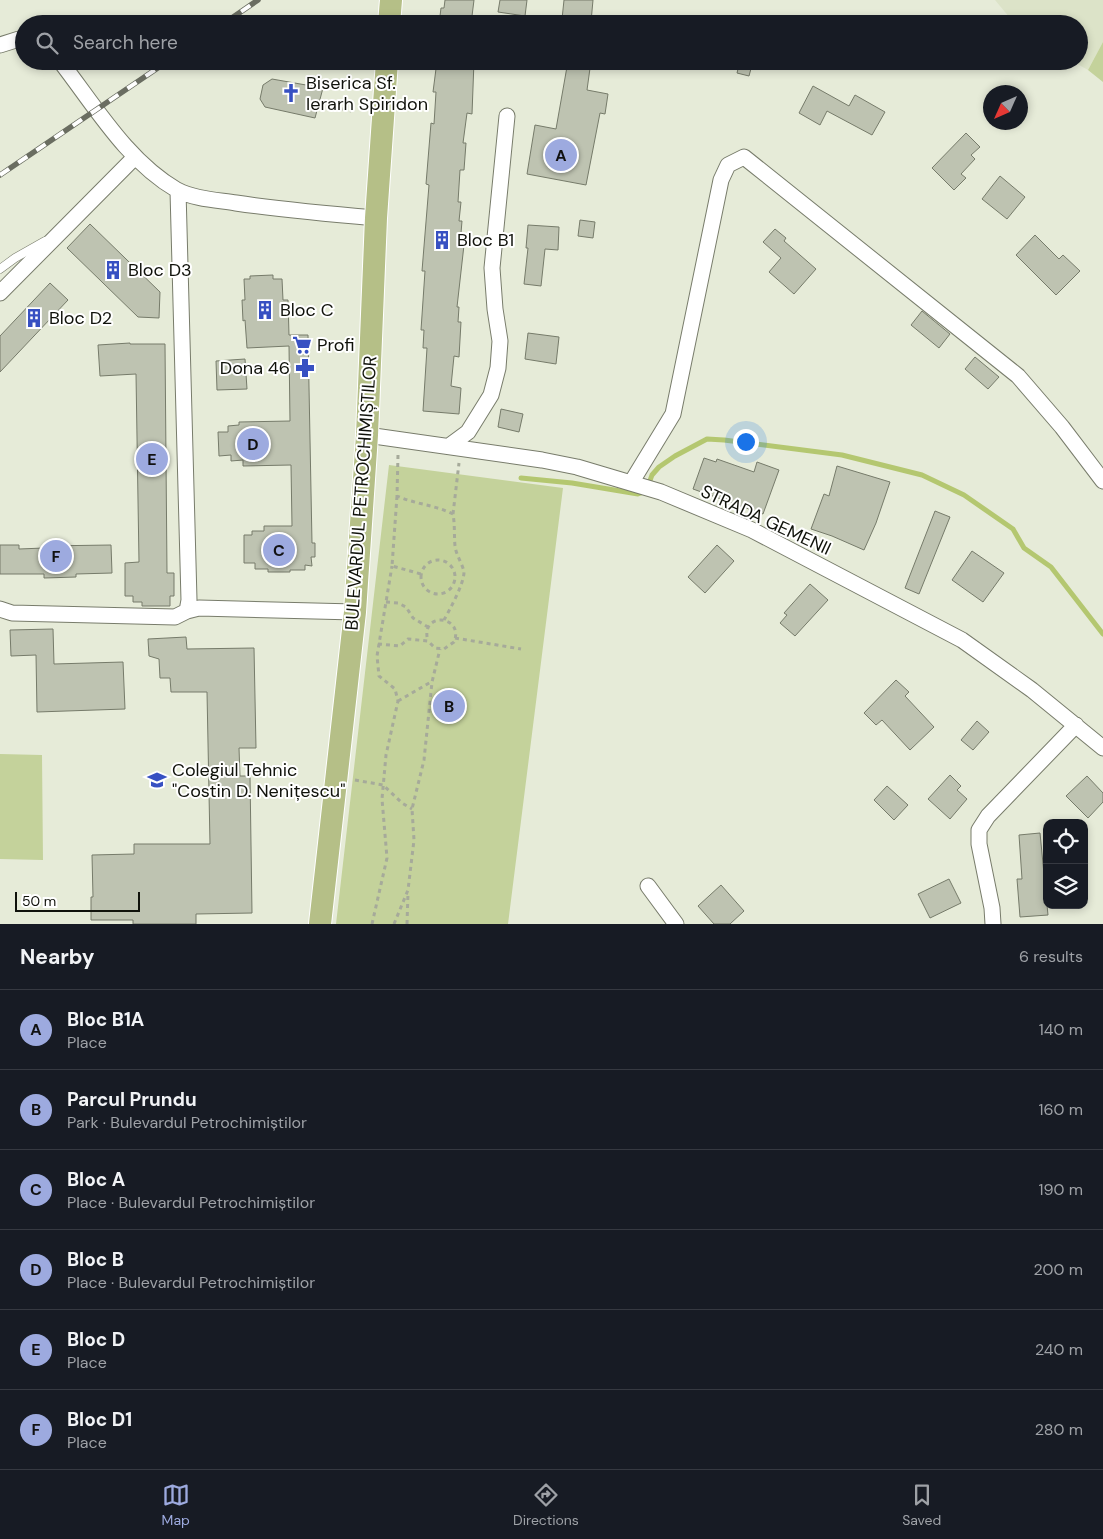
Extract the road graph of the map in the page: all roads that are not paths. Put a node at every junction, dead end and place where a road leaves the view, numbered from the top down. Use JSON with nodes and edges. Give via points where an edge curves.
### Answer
{"nodes":[{"id":1,"x":391,"y":0,"type":"edge"},
{"id":2,"x":390,"y":15,"type":"edge"},
{"id":3,"x":15,"y":40,"type":"edge"},
{"id":4,"x":0,"y":45,"type":"edge"},
{"id":5,"x":67,"y":70,"type":"edge"},
{"id":6,"x":386,"y":70,"type":"edge"},
{"id":7,"x":507,"y":116,"type":"dead end"},
{"id":8,"x":135,"y":157,"type":"junction"},
{"id":9,"x":178,"y":191,"type":"junction"},
{"id":10,"x":376,"y":218,"type":"junction"},
{"id":11,"x":64,"y":230,"type":"junction"},
{"id":12,"x":0,"y":269,"type":"edge"},
{"id":13,"x":0,"y":293,"type":"edge"},
{"id":14,"x":367,"y":435,"type":"junction"},
{"id":15,"x":455,"y":447,"type":"junction"},
{"id":16,"x":1103,"y":481,"type":"edge"},
{"id":17,"x":632,"y":483,"type":"junction"},
{"id":18,"x":0,"y":609,"type":"edge"},
{"id":19,"x":188,"y":612,"type":"junction"},
{"id":20,"x":355,"y":612,"type":"junction"},
{"id":21,"x":1076,"y":725,"type":"junction"},
{"id":22,"x":1103,"y":748,"type":"edge"},
{"id":23,"x":648,"y":886,"type":"dead end"},
{"id":24,"x":320,"y":924,"type":"edge"},
{"id":25,"x":676,"y":924,"type":"edge"},
{"id":26,"x":992,"y":924,"type":"edge"}],
"edges":[{"from":1,"to":2,"type":"main road"},
{"from":3,"to":4,"type":"street"},
{"from":5,"to":8,"type":"street"},
{"from":6,"to":10,"type":"main road","name":"BULEVARDUL PETROCHIMIȘTILOR"},
{"from":7,"to":15,"type":"street","via":[[492,268],[500,341],[498,368],[491,394]]},
{"from":8,"to":9,"type":"street"},
{"from":8,"to":11,"type":"street"},
{"from":9,"to":10,"type":"street","via":[[268,208]]},
{"from":9,"to":19,"type":"street"},
{"from":10,"to":14,"type":"main road","name":"BULEVARDUL PETROCHIMIȘTILOR"},
{"from":11,"to":12,"type":"lane"},
{"from":11,"to":13,"type":"street"},
{"from":14,"to":15,"type":"street","name":"STRADA GEMENII"},
{"from":14,"to":20,"type":"main road","name":"BULEVARDUL PETROCHIMIȘTILOR"},
{"from":15,"to":17,"type":"street","name":"STRADA GEMENII","via":[[577,467]]},
{"from":16,"to":17,"type":"street","via":[[1018,376],[744,157],[728,165],[721,180],[673,414]]},
{"from":17,"to":21,"type":"street","name":"STRADA GEMENII","via":[[752,530],[962,640]]},
{"from":18,"to":19,"type":"street","via":[[12,613],[174,617]]},
{"from":19,"to":20,"type":"street","via":[[199,608]]},
{"from":20,"to":24,"type":"main road","name":"BULEVARDUL PETROCHIMIȘTILOR"},
{"from":21,"to":22,"type":"street","name":"STRADA GEMENII"},
{"from":21,"to":26,"type":"street","via":[[988,816],[979,830]]},
{"from":23,"to":25,"type":"street"}]}
